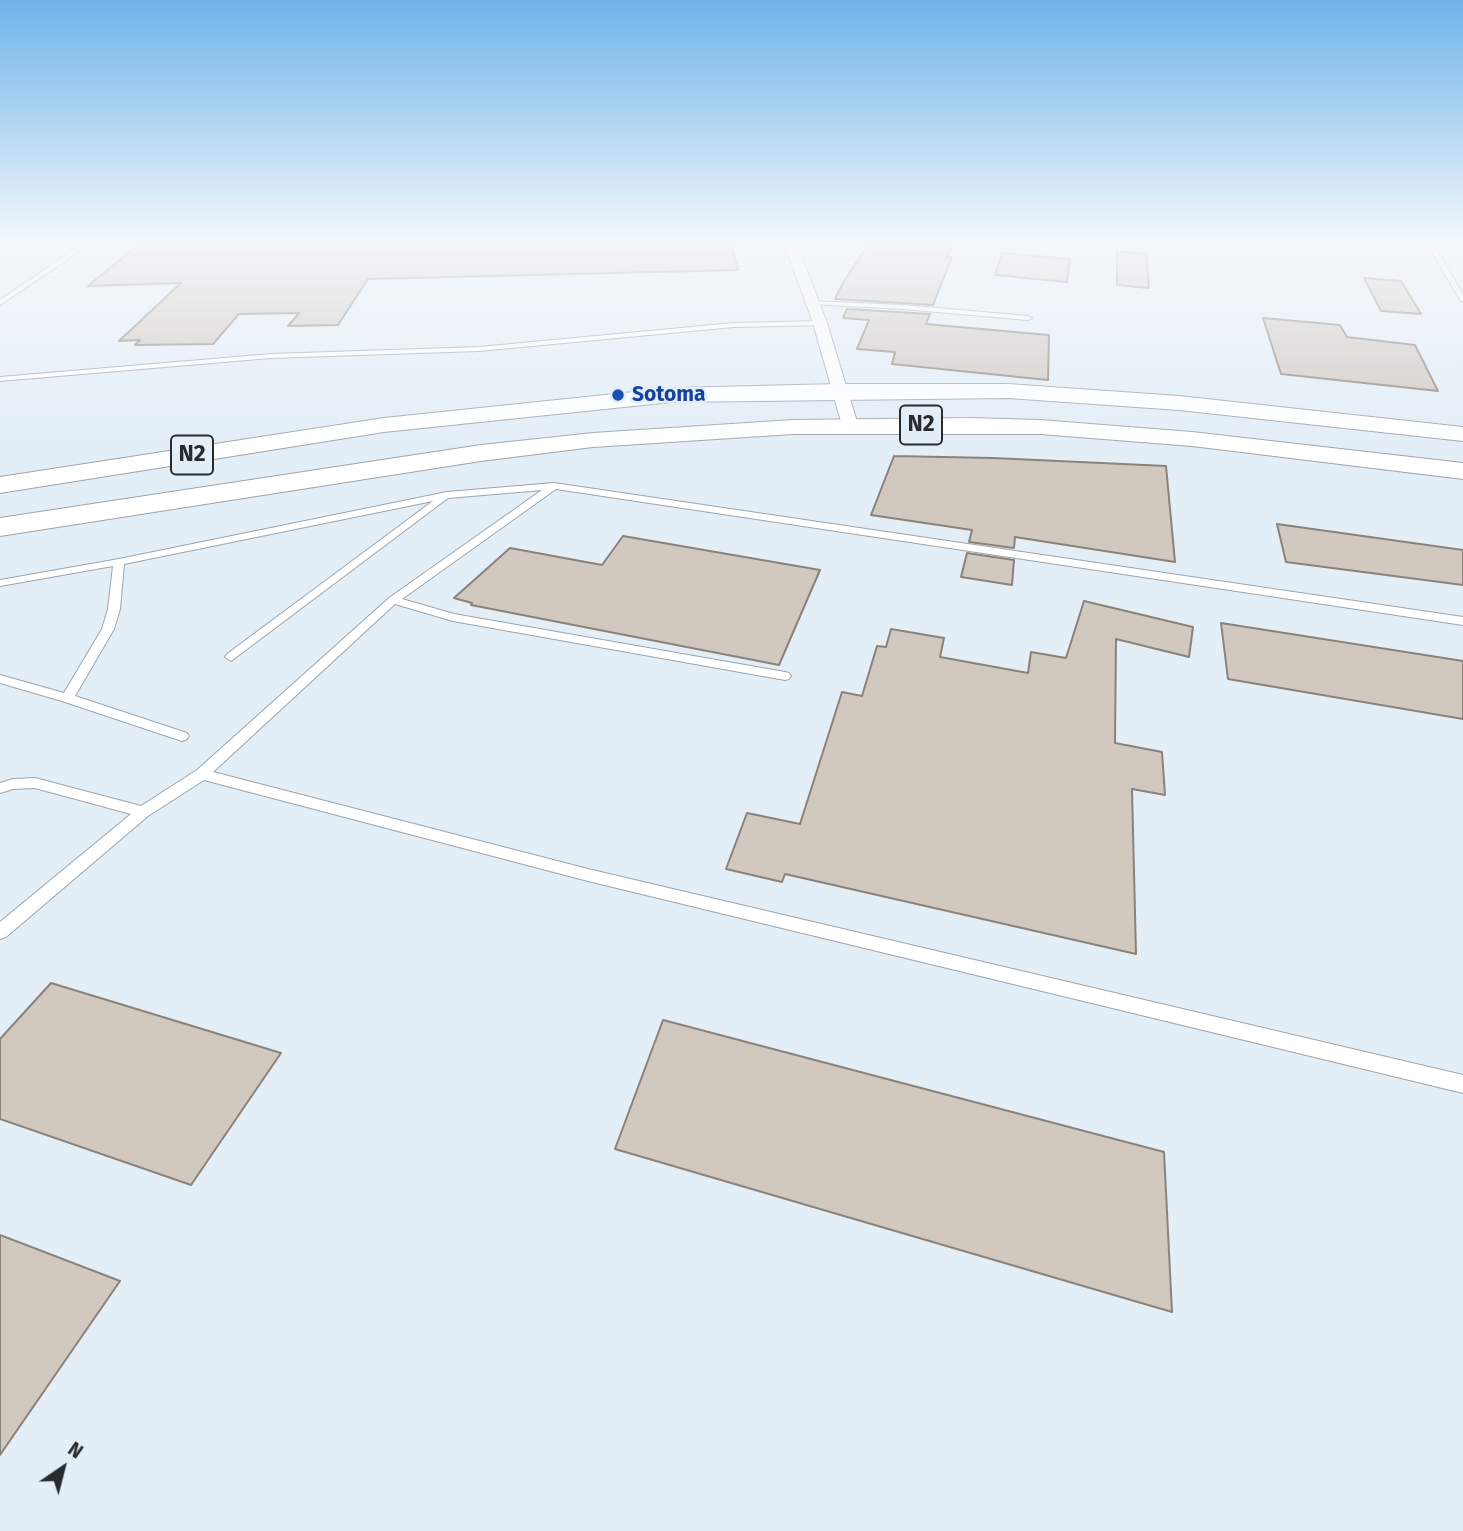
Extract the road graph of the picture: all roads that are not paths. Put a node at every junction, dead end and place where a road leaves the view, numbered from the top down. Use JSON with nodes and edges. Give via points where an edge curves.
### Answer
{"nodes":[{"id":1,"x":815,"y":311,"type":"edge"},
{"id":2,"x":954,"y":311,"type":"edge"},
{"id":3,"x":1028,"y":318,"type":"dead end"},
{"id":4,"x":820,"y":323,"type":"junction"},
{"id":5,"x":0,"y":379,"type":"edge"},
{"id":6,"x":839,"y":391,"type":"junction"},
{"id":7,"x":850,"y":425,"type":"junction"},
{"id":8,"x":1463,"y":434,"type":"edge"},
{"id":9,"x":1463,"y":471,"type":"edge"},
{"id":10,"x":0,"y":485,"type":"edge"},
{"id":11,"x":554,"y":485,"type":"junction"},
{"id":12,"x":447,"y":495,"type":"junction"},
{"id":13,"x":0,"y":527,"type":"edge"},
{"id":14,"x":119,"y":562,"type":"junction"},
{"id":15,"x":0,"y":583,"type":"edge"},
{"id":16,"x":393,"y":600,"type":"junction"},
{"id":17,"x":1463,"y":621,"type":"edge"},
{"id":18,"x":231,"y":657,"type":"dead end"},
{"id":19,"x":785,"y":676,"type":"dead end"},
{"id":20,"x":0,"y":680,"type":"edge"},
{"id":21,"x":67,"y":698,"type":"junction"},
{"id":22,"x":182,"y":736,"type":"dead end"},
{"id":23,"x":202,"y":774,"type":"junction"},
{"id":24,"x":0,"y":788,"type":"edge"},
{"id":25,"x":143,"y":812,"type":"junction"},
{"id":26,"x":0,"y":932,"type":"edge"},
{"id":27,"x":1463,"y":1084,"type":"edge"}],
"edges":[{"from":1,"to":4,"type":"street"},
{"from":2,"to":3,"type":"lane"},
{"from":4,"to":5,"type":"lane","via":[[734,325],[479,349],[271,356]]},
{"from":4,"to":6,"type":"street"},
{"from":6,"to":7,"type":"street"},
{"from":6,"to":8,"type":"highway","number":"N2","via":[[1068,394]]},
{"from":6,"to":10,"type":"highway","number":"N2","via":[[672,395],[475,414]]},
{"from":7,"to":9,"type":"highway","number":"N2","via":[[1109,432]]},
{"from":7,"to":13,"type":"highway","number":"N2","via":[[605,439],[481,453]]},
{"from":11,"to":12,"type":"lane"},
{"from":11,"to":16,"type":"lane"},
{"from":11,"to":17,"type":"lane"},
{"from":12,"to":14,"type":"lane"},
{"from":12,"to":18,"type":"lane"},
{"from":14,"to":15,"type":"lane"},
{"from":14,"to":21,"type":"lane","via":[[108,629]]},
{"from":16,"to":19,"type":"lane","via":[[453,617]]},
{"from":16,"to":23,"type":"lane"},
{"from":20,"to":21,"type":"lane"},
{"from":21,"to":22,"type":"lane"},
{"from":23,"to":25,"type":"lane"},
{"from":23,"to":27,"type":"lane","via":[[602,878]]},
{"from":24,"to":25,"type":"lane","via":[[35,783]]},
{"from":25,"to":26,"type":"lane"}]}
